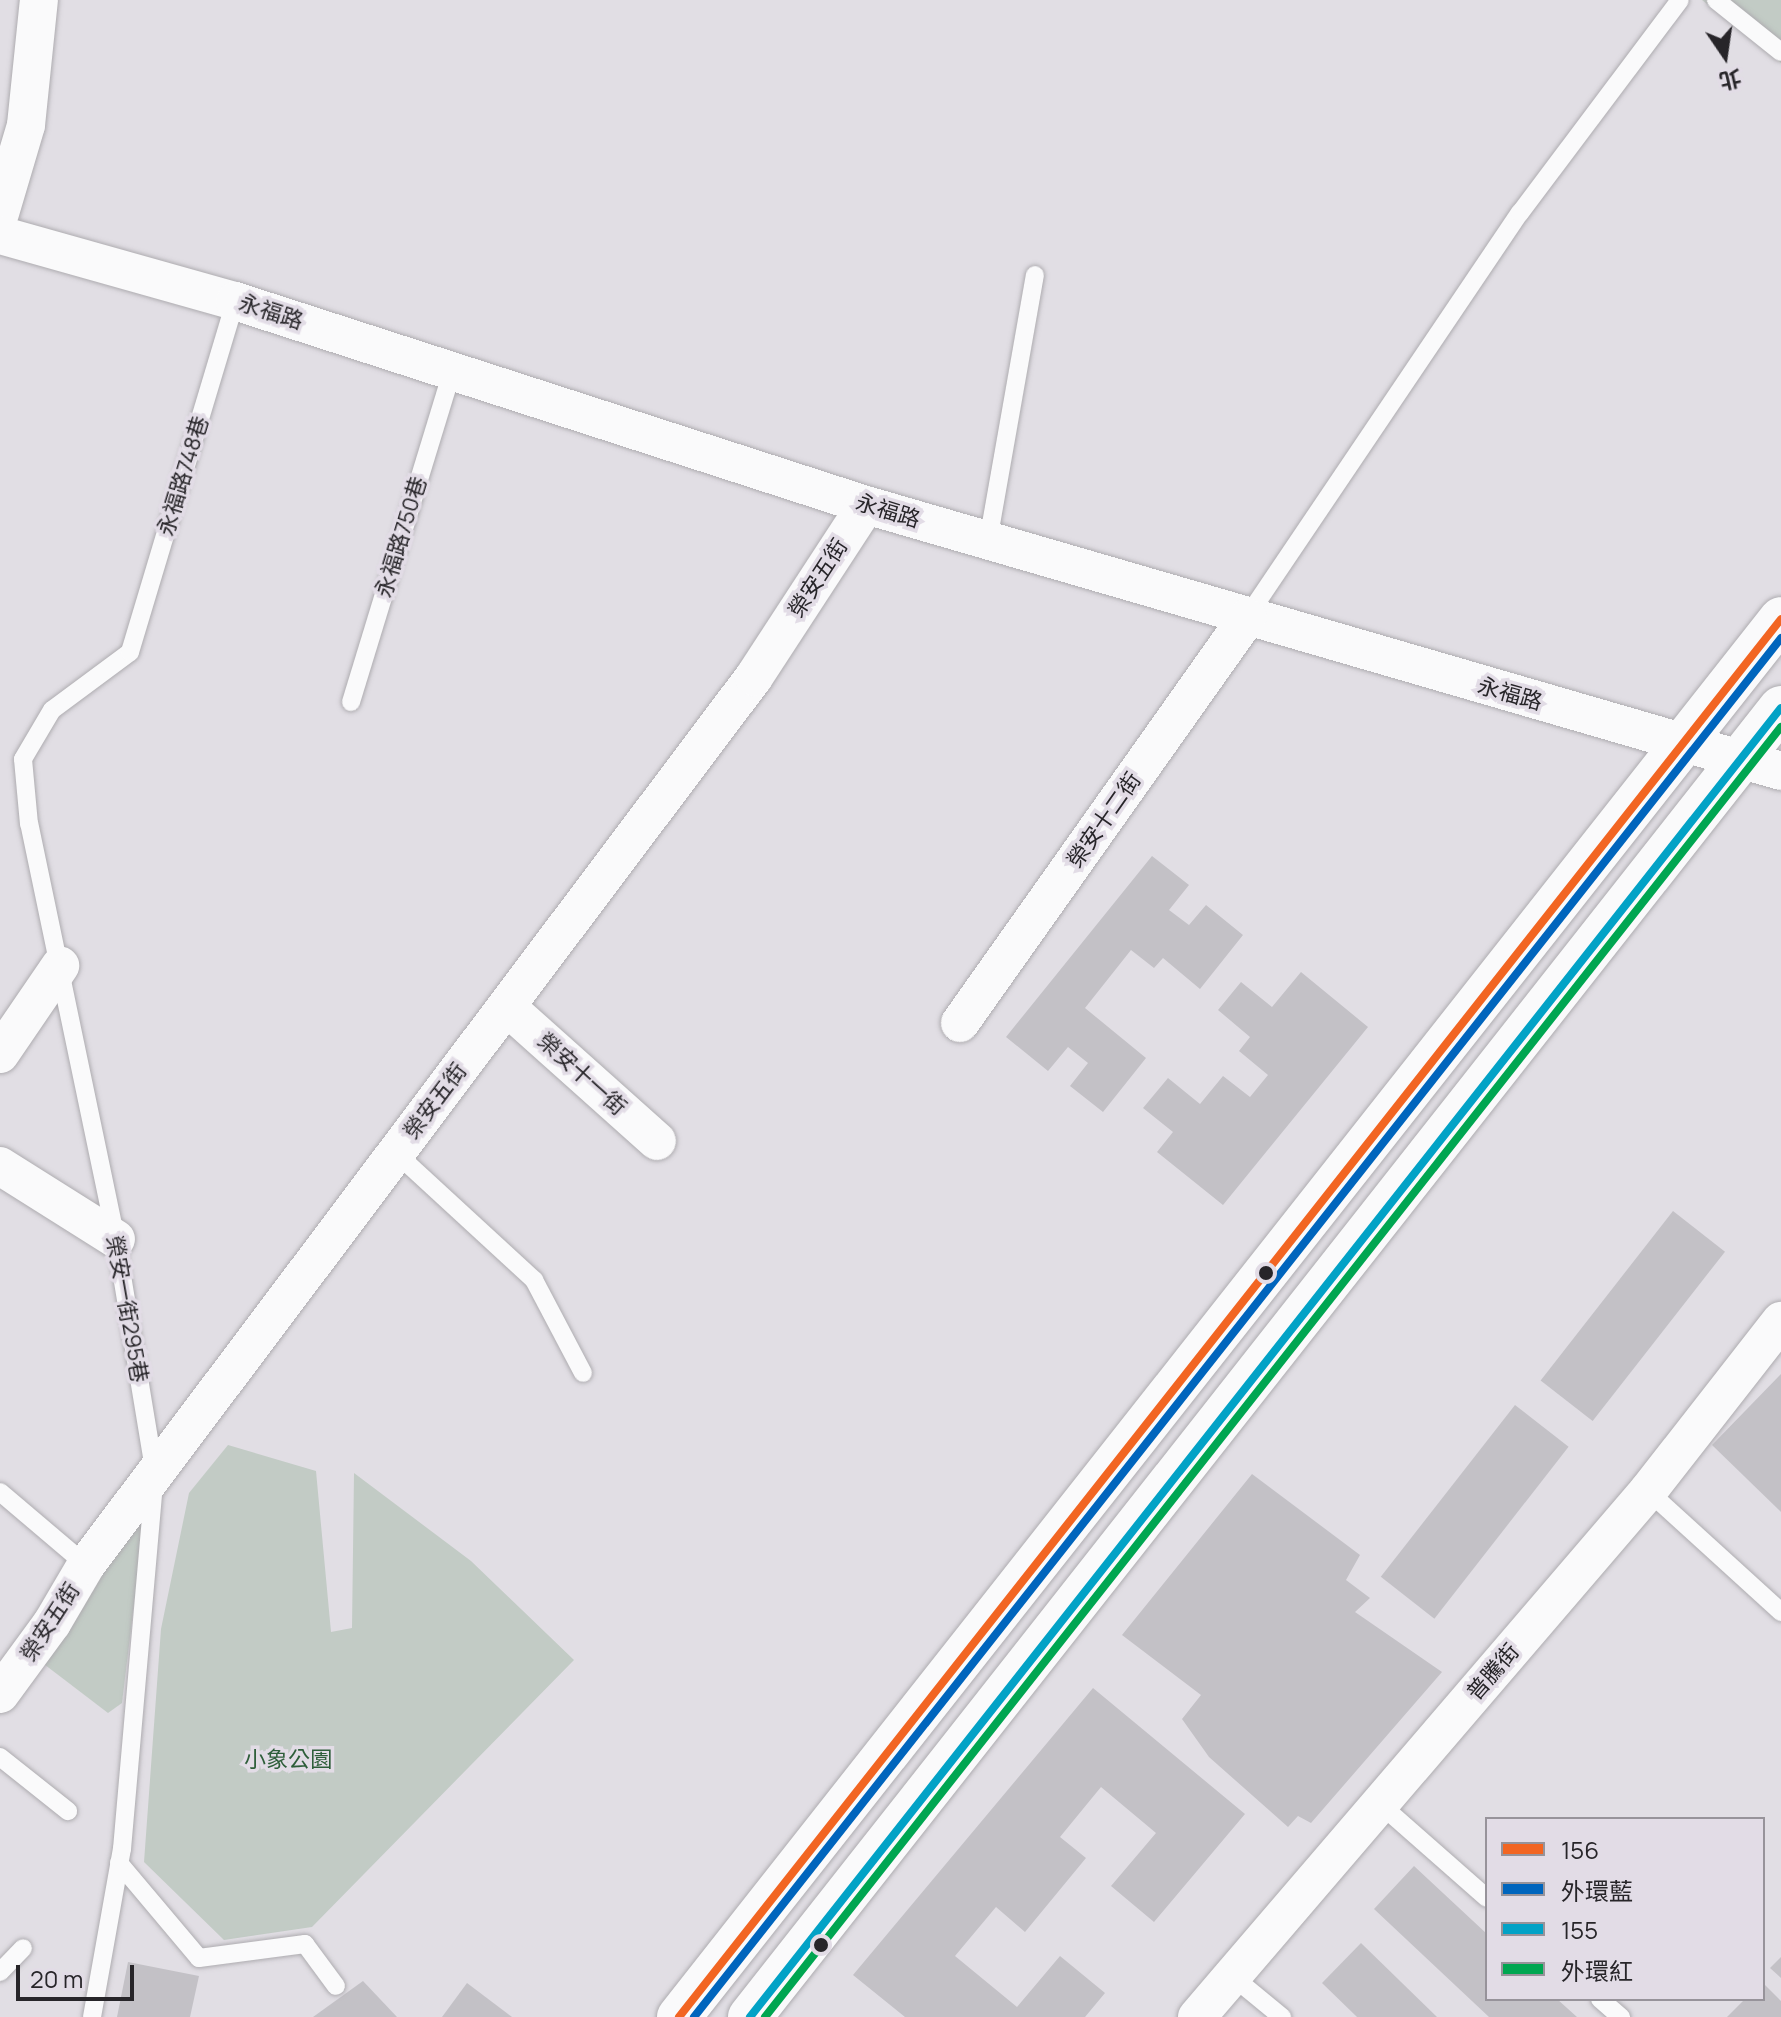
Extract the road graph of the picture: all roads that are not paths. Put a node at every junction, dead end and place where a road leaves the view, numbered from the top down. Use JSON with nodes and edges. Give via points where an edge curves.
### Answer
{"nodes":[{"id":1,"x":39,"y":0,"type":"edge"},
{"id":2,"x":1680,"y":0,"type":"edge"},
{"id":3,"x":1716,"y":0,"type":"edge"},
{"id":4,"x":1781,"y":52,"type":"edge"},
{"id":5,"x":0,"y":213,"type":"edge"},
{"id":6,"x":0,"y":235,"type":"edge"},
{"id":7,"x":1035,"y":275,"type":"dead end"},
{"id":8,"x":235,"y":301,"type":"junction"},
{"id":9,"x":452,"y":371,"type":"junction"},
{"id":10,"x":866,"y":505,"type":"junction"},
{"id":11,"x":988,"y":541,"type":"junction"},
{"id":12,"x":1247,"y":617,"type":"junction"},
{"id":13,"x":1781,"y":619,"type":"edge"},
{"id":14,"x":130,"y":652,"type":"joint"},
{"id":15,"x":351,"y":702,"type":"dead end"},
{"id":16,"x":1781,"y":708,"type":"edge"},
{"id":17,"x":1680,"y":744,"type":"junction"},
{"id":18,"x":1761,"y":765,"type":"edge"},
{"id":19,"x":60,"y":966,"type":"junction"},
{"id":20,"x":507,"y":1007,"type":"junction"},
{"id":21,"x":960,"y":1023,"type":"dead end"},
{"id":22,"x":0,"y":1054,"type":"edge"},
{"id":23,"x":657,"y":1141,"type":"dead end"},
{"id":24,"x":396,"y":1153,"type":"junction"},
{"id":25,"x":0,"y":1166,"type":"edge"},
{"id":26,"x":116,"y":1239,"type":"junction"},
{"id":27,"x":1781,"y":1321,"type":"edge"},
{"id":28,"x":583,"y":1373,"type":"dead end"},
{"id":29,"x":155,"y":1475,"type":"junction"},
{"id":30,"x":1648,"y":1491,"type":"junction"},
{"id":31,"x":0,"y":1492,"type":"edge"},
{"id":32,"x":86,"y":1565,"type":"junction"},
{"id":33,"x":1781,"y":1612,"type":"edge"},
{"id":34,"x":0,"y":1694,"type":"edge"},
{"id":35,"x":0,"y":1757,"type":"edge"},
{"id":36,"x":1380,"y":1804,"type":"junction"},
{"id":37,"x":68,"y":1811,"type":"dead end"},
{"id":38,"x":119,"y":1863,"type":"junction"},
{"id":39,"x":1485,"y":1896,"type":"edge"},
{"id":40,"x":23,"y":1948,"type":"dead end"},
{"id":41,"x":0,"y":1972,"type":"edge"},
{"id":42,"x":1232,"y":1976,"type":"junction"},
{"id":43,"x":336,"y":1986,"type":"dead end"},
{"id":44,"x":1602,"y":2001,"type":"edge"},
{"id":45,"x":92,"y":2017,"type":"edge"},
{"id":46,"x":679,"y":2017,"type":"edge"},
{"id":47,"x":750,"y":2017,"type":"edge"},
{"id":48,"x":1197,"y":2017,"type":"edge"},
{"id":49,"x":1282,"y":2017,"type":"edge"},
{"id":50,"x":1621,"y":2017,"type":"edge"}],
"edges":[{"from":1,"to":5,"type":"street","via":[[26,125]]},
{"from":2,"to":12,"type":"lane","via":[[1520,213]]},
{"from":3,"to":4,"type":"lane"},
{"from":6,"to":8,"type":"street","name":"永福路"},
{"from":7,"to":11,"type":"lane"},
{"from":8,"to":9,"type":"street","name":"永福路"},
{"from":8,"to":14,"type":"lane","name":"永福路748巷"},
{"from":9,"to":10,"type":"street","name":"永福路"},
{"from":9,"to":15,"type":"lane","name":"永福路750巷"},
{"from":10,"to":11,"type":"street","name":"永福路"},
{"from":10,"to":20,"type":"street","name":"榮安五街","via":[[754,677]]},
{"from":11,"to":12,"type":"street","name":"永福路"},
{"from":12,"to":17,"type":"street","name":"永福路"},
{"from":12,"to":21,"type":"street","name":"榮安十二街"},
{"from":13,"to":17,"type":"street"},
{"from":14,"to":19,"type":"lane","name":"榮安一街295巷","via":[[52,710],[23,759],[29,824]]},
{"from":16,"to":18,"type":"street"},
{"from":17,"to":18,"type":"street","name":"永福路"},
{"from":17,"to":46,"type":"street"},
{"from":18,"to":47,"type":"street"},
{"from":19,"to":22,"type":"street"},
{"from":19,"to":26,"type":"lane","name":"榮安一街295巷"},
{"from":20,"to":23,"type":"street","name":"榮安十一街"},
{"from":20,"to":24,"type":"street","name":"榮安五街"},
{"from":24,"to":28,"type":"lane","via":[[534,1280]]},
{"from":24,"to":29,"type":"street","name":"榮安五街"},
{"from":25,"to":26,"type":"street"},
{"from":26,"to":29,"type":"lane","name":"榮安一街295巷"},
{"from":27,"to":30,"type":"street","name":"普騰街"},
{"from":29,"to":32,"type":"street","name":"榮安五街"},
{"from":29,"to":38,"type":"lane","name":"榮安一街295巷"},
{"from":30,"to":33,"type":"lane"},
{"from":30,"to":36,"type":"street","name":"普騰街"},
{"from":31,"to":32,"type":"lane"},
{"from":32,"to":34,"type":"street","name":"榮安五街"},
{"from":35,"to":37,"type":"lane"},
{"from":36,"to":39,"type":"lane"},
{"from":36,"to":42,"type":"street","name":"普騰街"},
{"from":38,"to":43,"type":"lane","via":[[199,1958],[305,1944]]},
{"from":38,"to":45,"type":"lane","name":"榮安一街295巷"},
{"from":40,"to":41,"type":"lane"},
{"from":42,"to":48,"type":"street","name":"普騰街"},
{"from":42,"to":49,"type":"lane"},
{"from":44,"to":50,"type":"lane"}]}
